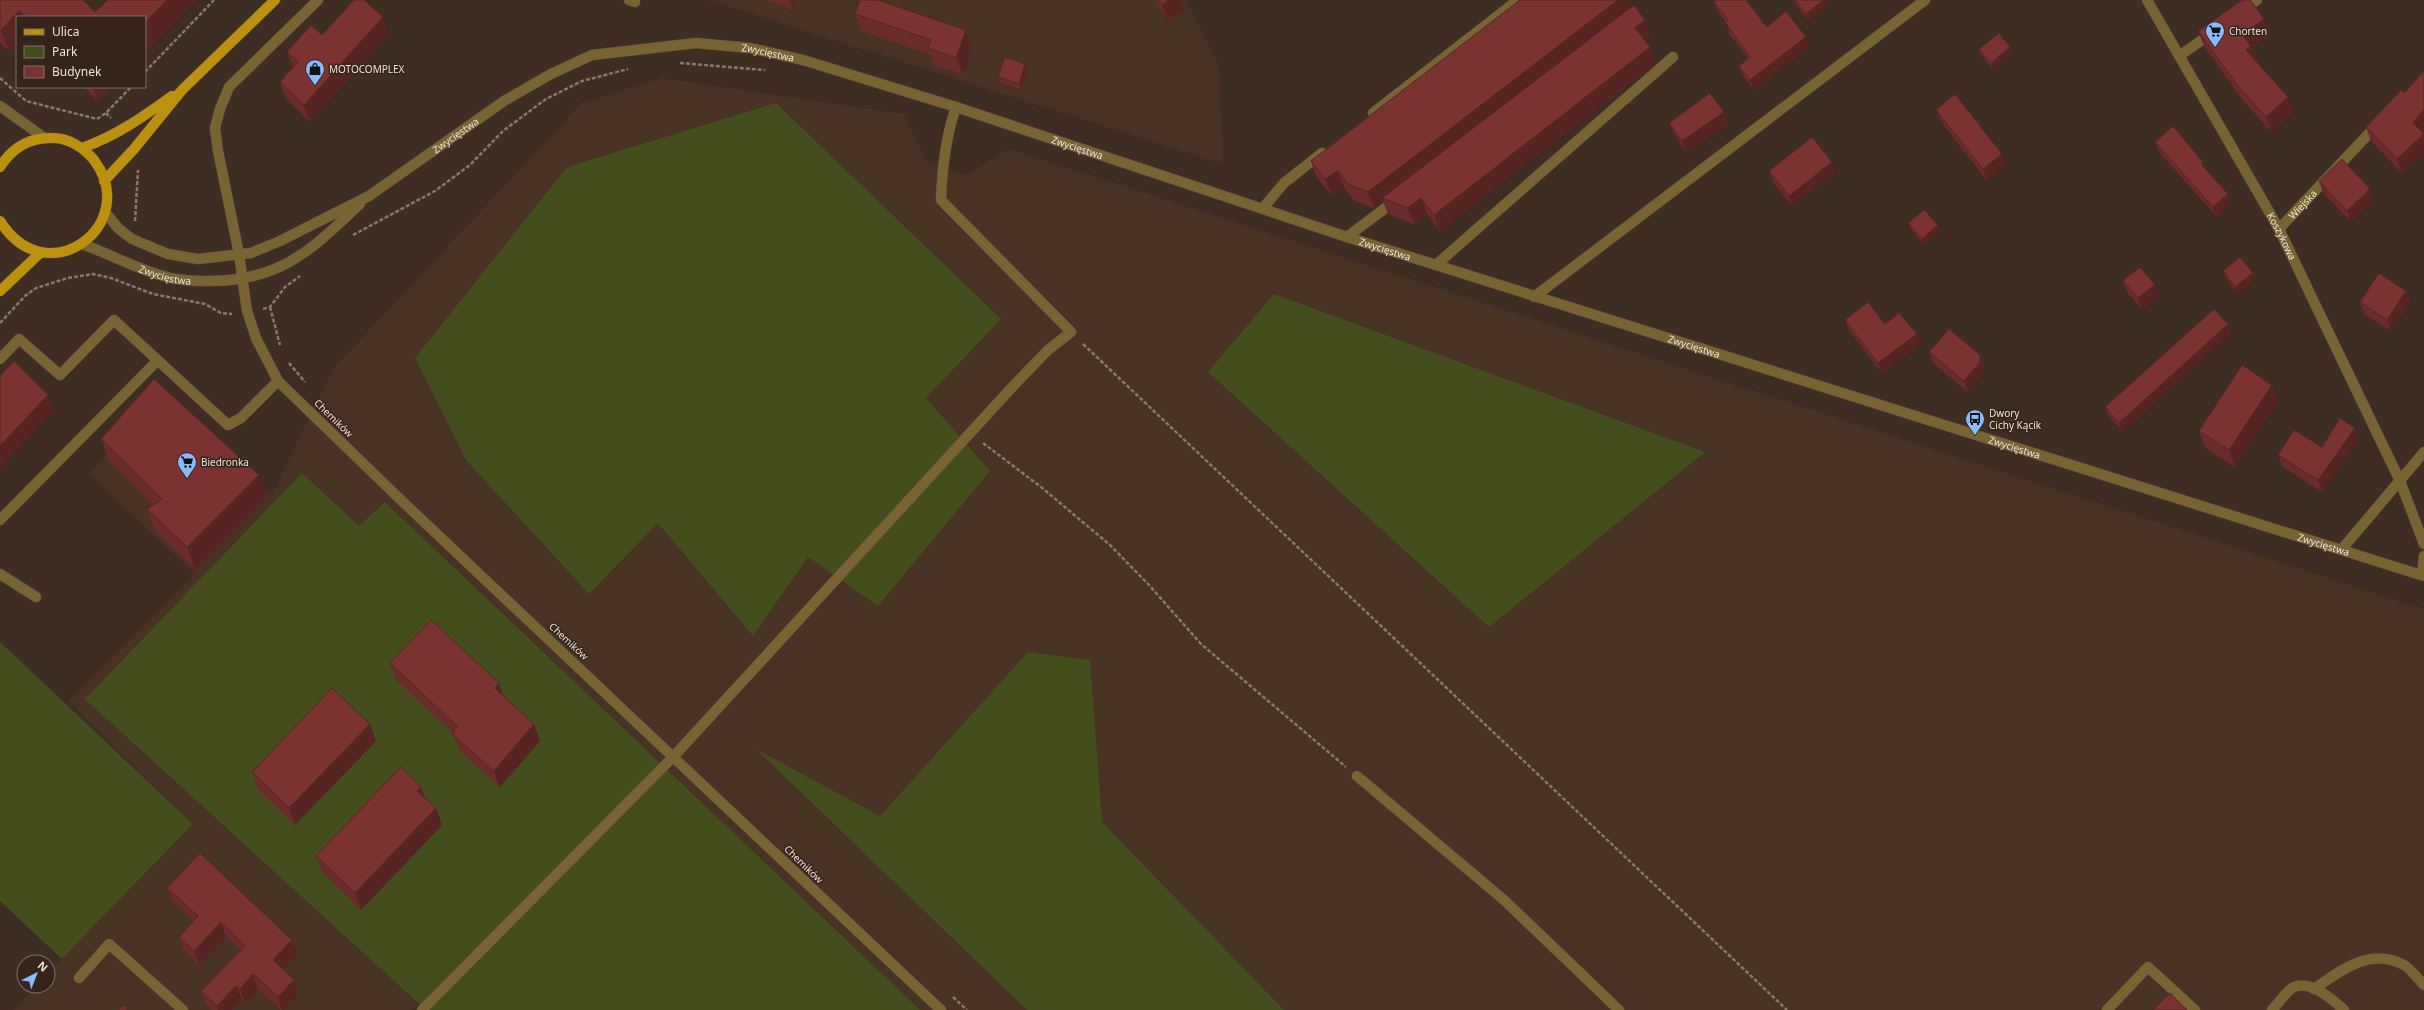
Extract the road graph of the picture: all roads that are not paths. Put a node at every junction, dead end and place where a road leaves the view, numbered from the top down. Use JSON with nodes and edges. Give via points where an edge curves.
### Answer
{"nodes":[{"id":1,"x":275,"y":0,"type":"edge"},
{"id":2,"x":318,"y":0,"type":"edge"},
{"id":3,"x":1518,"y":0,"type":"edge"},
{"id":4,"x":1925,"y":0,"type":"edge"},
{"id":5,"x":2147,"y":0,"type":"edge"},
{"id":6,"x":2257,"y":0,"type":"edge"},
{"id":7,"x":2231,"y":19,"type":"edge"},
{"id":8,"x":2218,"y":28,"type":"edge"},
{"id":9,"x":2179,"y":56,"type":"junction"},
{"id":10,"x":1673,"y":57,"type":"dead end"},
{"id":11,"x":182,"y":90,"type":"junction"},
{"id":12,"x":0,"y":106,"type":"edge"},
{"id":13,"x":956,"y":108,"type":"junction"},
{"id":14,"x":2386,"y":115,"type":"edge"},
{"id":15,"x":1364,"y":120,"type":"edge"},
{"id":16,"x":43,"y":138,"type":"junction"},
{"id":17,"x":1334,"y":144,"type":"edge"},
{"id":18,"x":82,"y":148,"type":"junction"},
{"id":19,"x":0,"y":167,"type":"edge"},
{"id":20,"x":104,"y":181,"type":"junction"},
{"id":21,"x":1403,"y":194,"type":"edge"},
{"id":22,"x":369,"y":196,"type":"junction"},
{"id":23,"x":1263,"y":208,"type":"junction"},
{"id":24,"x":106,"y":212,"type":"junction"},
{"id":25,"x":0,"y":221,"type":"edge"},
{"id":26,"x":2279,"y":229,"type":"junction"},
{"id":27,"x":1347,"y":237,"type":"junction"},
{"id":28,"x":82,"y":244,"type":"junction"},
{"id":29,"x":40,"y":253,"type":"junction"},
{"id":30,"x":239,"y":254,"type":"junction"},
{"id":31,"x":1437,"y":264,"type":"junction"},
{"id":32,"x":242,"y":280,"type":"junction"},
{"id":33,"x":0,"y":291,"type":"edge"},
{"id":34,"x":1534,"y":297,"type":"junction"},
{"id":35,"x":0,"y":359,"type":"edge"},
{"id":36,"x":156,"y":361,"type":"junction"},
{"id":37,"x":278,"y":381,"type":"junction"},
{"id":38,"x":2424,"y":452,"type":"edge"},
{"id":39,"x":2400,"y":481,"type":"junction"},
{"id":40,"x":0,"y":520,"type":"edge"},
{"id":41,"x":2424,"y":544,"type":"edge"},
{"id":42,"x":2342,"y":549,"type":"junction"},
{"id":43,"x":2424,"y":556,"type":"edge"},
{"id":44,"x":0,"y":574,"type":"edge"},
{"id":45,"x":2423,"y":576,"type":"edge"},
{"id":46,"x":36,"y":597,"type":"dead end"},
{"id":47,"x":674,"y":756,"type":"junction"},
{"id":48,"x":1357,"y":776,"type":"road end"},
{"id":49,"x":79,"y":978,"type":"dead end"},
{"id":50,"x":2424,"y":985,"type":"edge"},
{"id":51,"x":2314,"y":989,"type":"junction"},
{"id":52,"x":183,"y":1010,"type":"edge"},
{"id":53,"x":422,"y":1010,"type":"edge"},
{"id":54,"x":941,"y":1010,"type":"edge"},
{"id":55,"x":1619,"y":1010,"type":"edge"},
{"id":56,"x":2107,"y":1010,"type":"edge"},
{"id":57,"x":2195,"y":1010,"type":"edge"},
{"id":58,"x":2272,"y":1010,"type":"edge"},
{"id":59,"x":2344,"y":1010,"type":"edge"}],
"edges":[{"from":1,"to":11,"type":"main road"},
{"from":2,"to":30,"type":"street","name":"Chemików","via":[[243,71],[229,87],[220,109],[215,128],[218,151]]},
{"from":3,"to":15,"type":"street"},
{"from":4,"to":34,"type":"street"},
{"from":5,"to":9,"type":"street","name":"Koszykowa"},
{"from":6,"to":7,"type":"street"},
{"from":8,"to":9,"type":"street"},
{"from":9,"to":26,"type":"street","name":"Koszykowa"},
{"from":10,"to":31,"type":"street"},
{"from":11,"to":18,"type":"main road","via":[[122,131]]},
{"from":11,"to":20,"type":"main road"},
{"from":12,"to":16,"type":"street"},
{"from":13,"to":22,"type":"street","name":"Zwycięstwa","via":[[804,60],[750,48],[696,42],[592,55],[551,74],[504,101]]},
{"from":13,"to":23,"type":"street","name":"Zwycięstwa"},
{"from":13,"to":47,"type":"street","via":[[951,122],[941,200],[1071,332],[1021,378]]},
{"from":14,"to":26,"type":"street","name":"Wiejska"},
{"from":16,"to":18,"type":"main road","via":[[69,141]]},
{"from":16,"to":19,"type":"main road","via":[[7,155]]},
{"from":17,"to":23,"type":"street","via":[[1284,183]]},
{"from":18,"to":20,"type":"main road","via":[[99,168]]},
{"from":20,"to":24,"type":"main road"},
{"from":21,"to":27,"type":"street"},
{"from":22,"to":30,"type":"street","name":"Zwycięstwa","via":[[280,241],[251,253]]},
{"from":22,"to":32,"type":"street","name":"Zwycięstwa","via":[[314,246],[291,262],[278,269]]},
{"from":23,"to":27,"type":"street","name":"Zwycięstwa"},
{"from":24,"to":28,"type":"main road","via":[[99,225]]},
{"from":24,"to":30,"type":"street","name":"Zwycięstwa","via":[[118,228],[132,238],[168,254],[198,260]]},
{"from":25,"to":29,"type":"main road","via":[[20,242]]},
{"from":26,"to":39,"type":"street","name":"Koszykowa"},
{"from":27,"to":31,"type":"street","name":"Zwycięstwa"},
{"from":28,"to":29,"type":"main road","via":[[64,252]]},
{"from":28,"to":32,"type":"street","name":"Zwycięstwa","via":[[167,278]]},
{"from":29,"to":33,"type":"main road"},
{"from":30,"to":32,"type":"street","name":"Chemików"},
{"from":31,"to":34,"type":"street","name":"Zwycięstwa"},
{"from":32,"to":37,"type":"street","name":"Chemików","via":[[247,311],[256,338]]},
{"from":34,"to":42,"type":"street","name":"Zwycięstwa","via":[[2209,510]]},
{"from":35,"to":36,"type":"street","via":[[19,339],[60,375],[114,320]]},
{"from":36,"to":37,"type":"street","via":[[228,425],[241,418]]},
{"from":36,"to":40,"type":"street"},
{"from":37,"to":47,"type":"street","name":"Chemików","via":[[410,509]]},
{"from":38,"to":39,"type":"street"},
{"from":39,"to":41,"type":"street","name":"Koszykowa"},
{"from":39,"to":42,"type":"street"},
{"from":42,"to":45,"type":"street","name":"Zwycięstwa"},
{"from":43,"to":45,"type":"street"},
{"from":44,"to":46,"type":"street"},
{"from":47,"to":53,"type":"street"},
{"from":47,"to":54,"type":"street","name":"Chemików"},
{"from":48,"to":55,"type":"street","via":[[1504,900]]},
{"from":49,"to":52,"type":"street","via":[[109,944]]},
{"from":50,"to":51,"type":"street","via":[[2405,965],[2377,957],[2356,962]]},
{"from":51,"to":58,"type":"street","via":[[2303,986],[2294,988]]},
{"from":51,"to":59,"type":"street","via":[[2328,996]]},
{"from":56,"to":57,"type":"street","via":[[2148,967]]}]}
